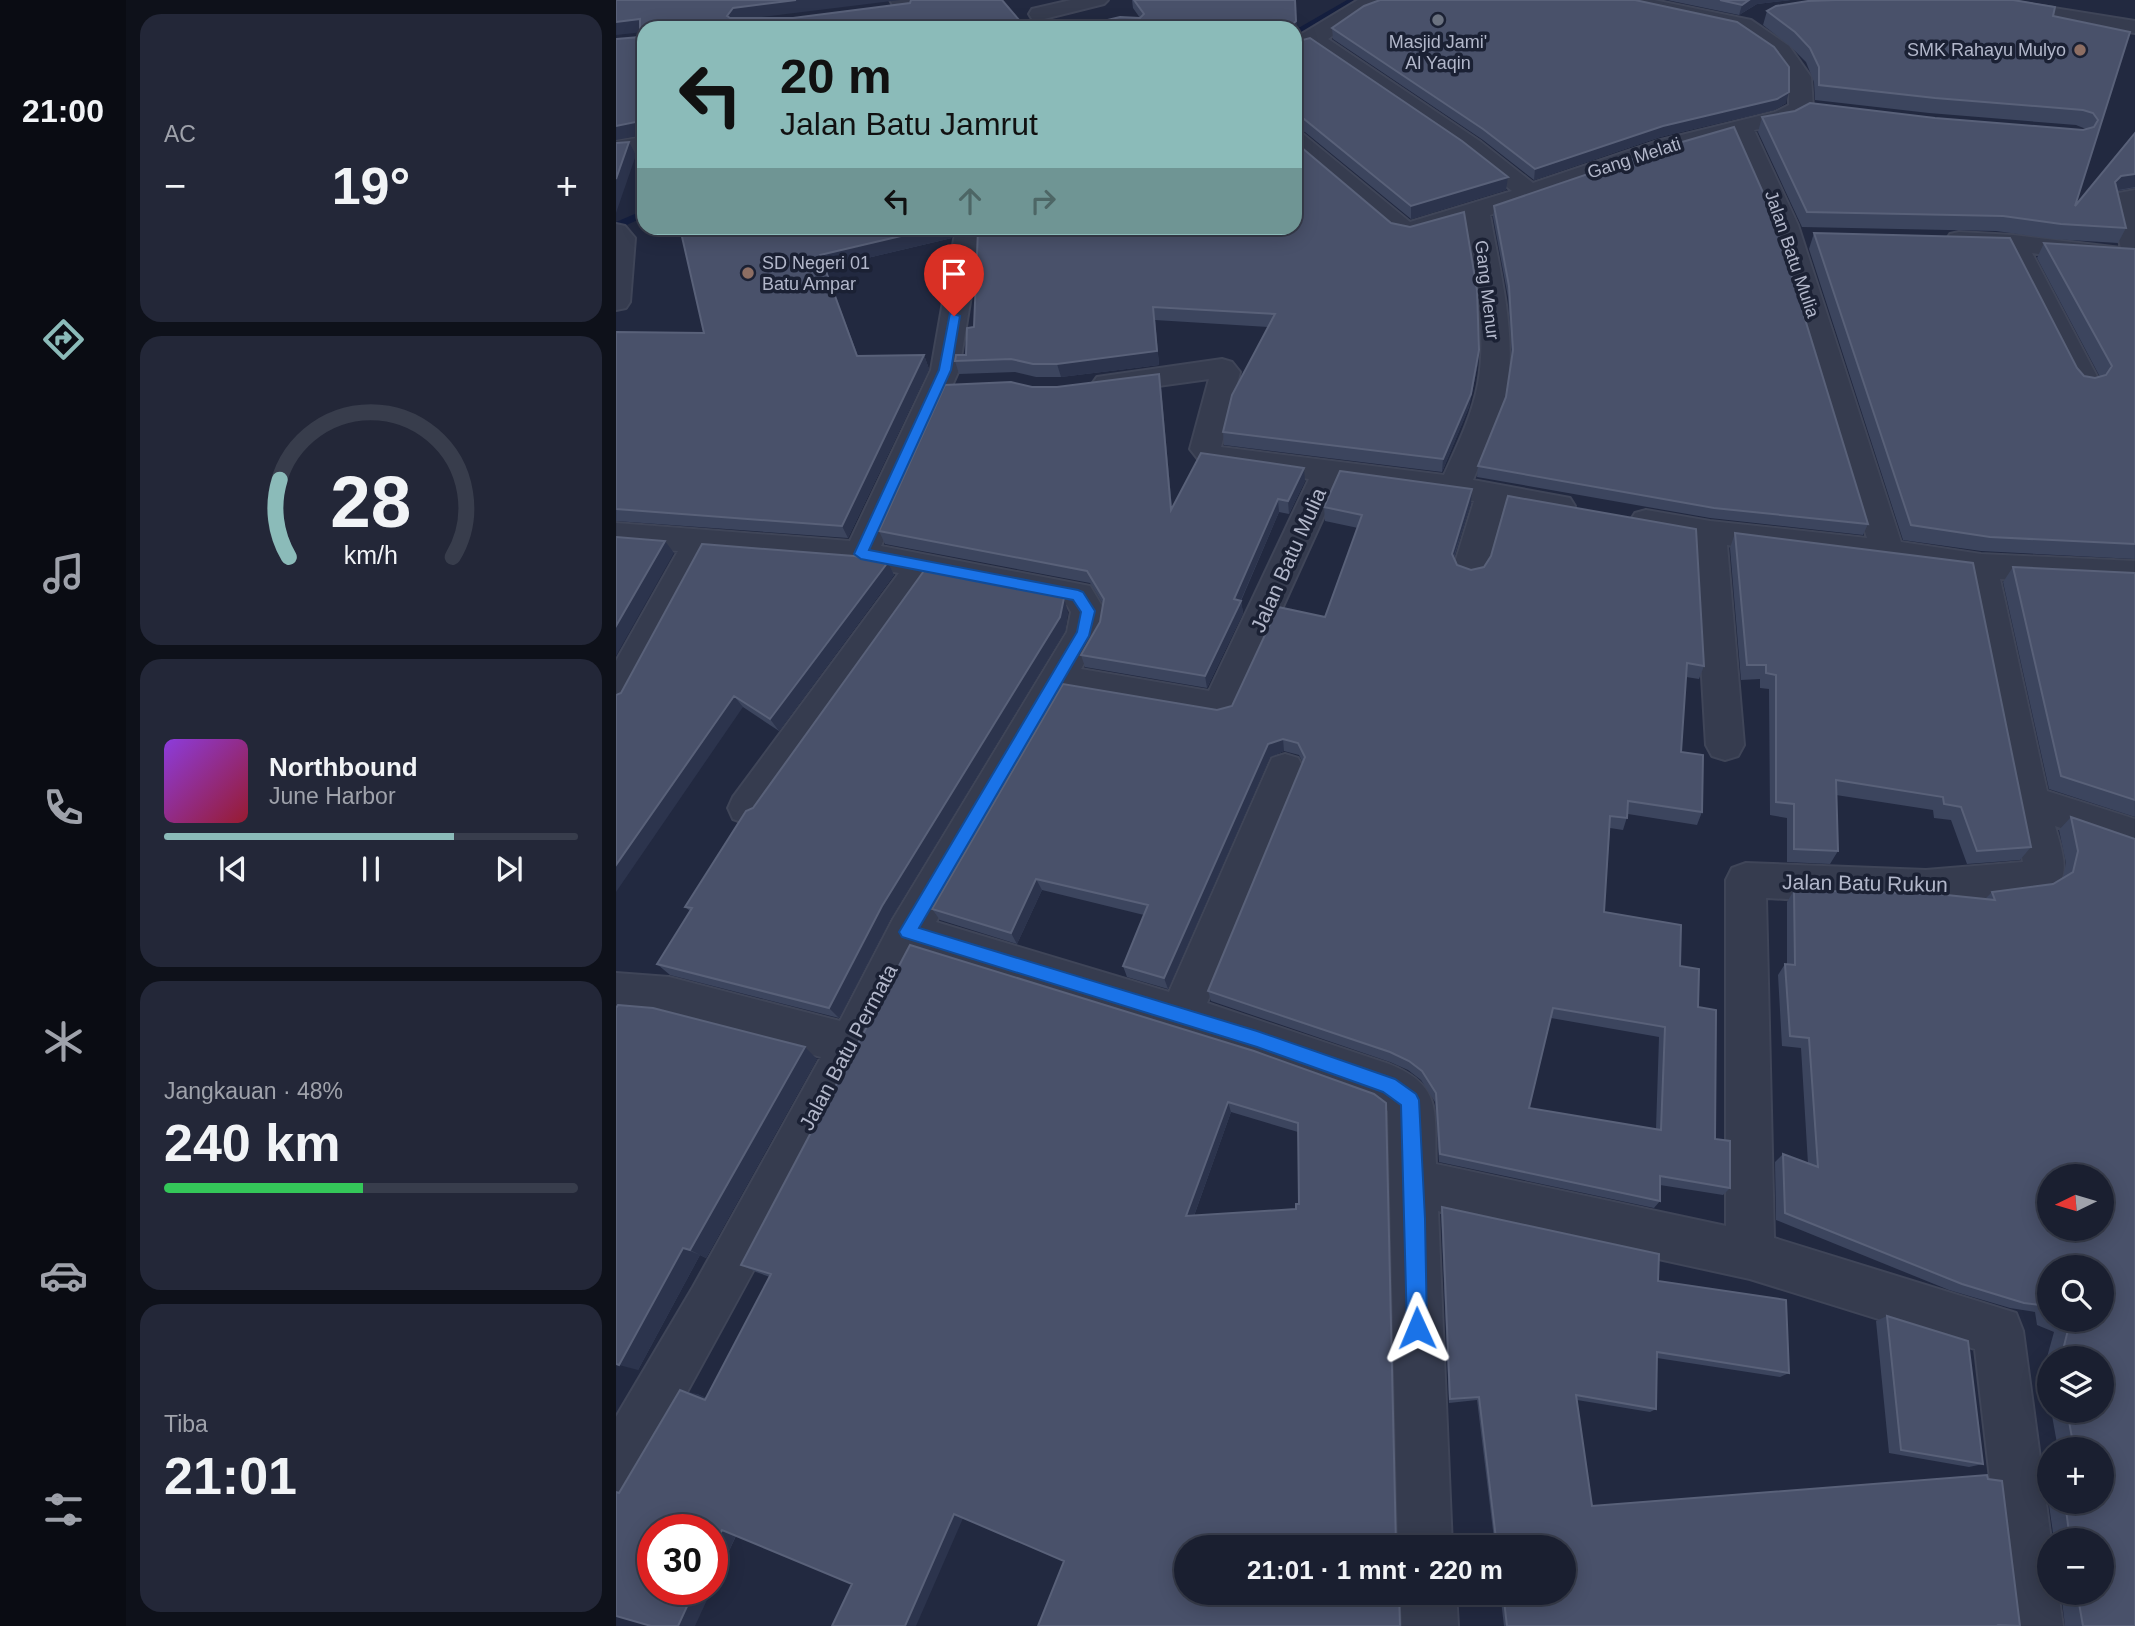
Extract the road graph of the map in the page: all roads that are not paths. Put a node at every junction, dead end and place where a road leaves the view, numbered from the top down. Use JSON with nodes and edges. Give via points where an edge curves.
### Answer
{"nodes":[{"id":1,"x":1097,"y":0,"type":"edge"},
{"id":2,"x":1373,"y":0,"type":"edge"},
{"id":3,"x":1624,"y":0,"type":"edge"},
{"id":4,"x":903,"y":4,"type":"edge"},
{"id":5,"x":1984,"y":4,"type":"edge"},
{"id":6,"x":880,"y":11,"type":"edge"},
{"id":7,"x":1765,"y":12,"type":"edge"},
{"id":8,"x":1039,"y":14,"type":"edge"},
{"id":9,"x":913,"y":21,"type":"edge"},
{"id":10,"x":1743,"y":25,"type":"junction"},
{"id":11,"x":2135,"y":27,"type":"edge"},
{"id":12,"x":1304,"y":42,"type":"edge"},
{"id":13,"x":1801,"y":108,"type":"junction"},
{"id":14,"x":1827,"y":111,"type":"edge"},
{"id":15,"x":1739,"y":126,"type":"junction"},
{"id":16,"x":637,"y":145,"type":"edge"},
{"id":17,"x":1302,"y":145,"type":"edge"},
{"id":18,"x":616,"y":148,"type":"edge"},
{"id":19,"x":1529,"y":192,"type":"junction"},
{"id":20,"x":2135,"y":198,"type":"edge"},
{"id":21,"x":1476,"y":211,"type":"junction"},
{"id":22,"x":637,"y":230,"type":"edge"},
{"id":23,"x":619,"y":235,"type":"edge"},
{"id":24,"x":977,"y":235,"type":"edge"},
{"id":25,"x":1931,"y":239,"type":"edge"},
{"id":26,"x":2013,"y":243,"type":"junction"},
{"id":27,"x":2135,"y":249,"type":"edge"},
{"id":28,"x":2135,"y":255,"type":"edge"},
{"id":29,"x":616,"y":302,"type":"edge"},
{"id":30,"x":2085,"y":382,"type":"edge"},
{"id":31,"x":970,"y":385,"type":"edge"},
{"id":32,"x":938,"y":387,"type":"junction"},
{"id":33,"x":1074,"y":388,"type":"edge"},
{"id":34,"x":1328,"y":472,"type":"junction"},
{"id":35,"x":1454,"y":487,"type":"junction"},
{"id":36,"x":1492,"y":494,"type":"junction"},
{"id":37,"x":1710,"y":532,"type":"junction"},
{"id":38,"x":616,"y":535,"type":"edge"},
{"id":39,"x":700,"y":541,"type":"junction"},
{"id":40,"x":1888,"y":552,"type":"junction"},
{"id":41,"x":861,"y":554,"type":"junction"},
{"id":42,"x":923,"y":566,"type":"junction"},
{"id":43,"x":1981,"y":566,"type":"junction"},
{"id":44,"x":1470,"y":569,"type":"edge"},
{"id":45,"x":2135,"y":573,"type":"edge"},
{"id":46,"x":1057,"y":679,"type":"junction"},
{"id":47,"x":616,"y":694,"type":"edge"},
{"id":48,"x":1725,"y":745,"type":"dead end"},
{"id":49,"x":1285,"y":769,"type":"dead end"},
{"id":50,"x":2031,"y":802,"type":"junction"},
{"id":51,"x":747,"y":808,"type":"edge"},
{"id":52,"x":2135,"y":836,"type":"edge"},
{"id":53,"x":908,"y":932,"type":"junction"},
{"id":54,"x":616,"y":993,"type":"edge"},
{"id":55,"x":1180,"y":1016,"type":"junction"},
{"id":56,"x":851,"y":1044,"type":"junction"},
{"id":57,"x":1414,"y":1183,"type":"junction"},
{"id":58,"x":1750,"y":1255,"type":"junction"},
{"id":59,"x":616,"y":1467,"type":"edge"},
{"id":60,"x":1424,"y":1535,"type":"edge"},
{"id":61,"x":1429,"y":1605,"type":"edge"},
{"id":62,"x":1430,"y":1626,"type":"edge"},
{"id":63,"x":2035,"y":1626,"type":"edge"}],
"edges":[{"from":1,"to":8,"type":"street"},
{"from":2,"to":12,"type":"street"},
{"from":3,"to":10,"type":"street"},
{"from":4,"to":6,"type":"street"},
{"from":4,"to":9,"type":"street"},
{"from":5,"to":11,"type":"street"},
{"from":7,"to":10,"type":"street"},
{"from":10,"to":13,"type":"street","via":[[1781,51],[1800,77]]},
{"from":12,"to":19,"type":"street","via":[[1462,141]]},
{"from":13,"to":14,"type":"street"},
{"from":13,"to":15,"type":"street","via":[[1782,118]]},
{"from":15,"to":19,"type":"street","name":"Gang Melati"},
{"from":15,"to":40,"type":"street","name":"Jalan Batu Mulia","via":[[1802,238]]},
{"from":16,"to":18,"type":"street"},
{"from":17,"to":21,"type":"street","name":"Gang Melati","via":[[1402,228],[1420,229]]},
{"from":19,"to":21,"type":"street","name":"Gang Melati"},
{"from":20,"to":27,"type":"street","via":[[2122,199]]},
{"from":21,"to":35,"type":"street","name":"Gang Menur","via":[[1494,330],[1493,382]]},
{"from":22,"to":23,"type":"street"},
{"from":23,"to":29,"type":"street"},
{"from":24,"to":32,"type":"street"},
{"from":25,"to":26,"type":"street"},
{"from":26,"to":28,"type":"street"},
{"from":26,"to":30,"type":"street"},
{"from":31,"to":32,"type":"street"},
{"from":32,"to":41,"type":"street"},
{"from":33,"to":34,"type":"street","via":[[1222,368],[1225,372],[1207,454]]},
{"from":34,"to":35,"type":"street","name":"Jalan Batu Mulia"},
{"from":34,"to":46,"type":"street","name":"Jalan Batu Mulia","via":[[1220,707]]},
{"from":35,"to":36,"type":"street","name":"Jalan Batu Mulia"},
{"from":36,"to":37,"type":"street","name":"Jalan Batu Mulia"},
{"from":36,"to":44,"type":"street"},
{"from":37,"to":40,"type":"street","name":"Jalan Batu Mulia"},
{"from":37,"to":48,"type":"street"},
{"from":38,"to":39,"type":"street","name":"Jalan Batu Permata"},
{"from":39,"to":41,"type":"street","name":"Jalan Batu Permata"},
{"from":39,"to":47,"type":"street"},
{"from":40,"to":43,"type":"street","name":"Jalan Batu Mulia"},
{"from":41,"to":42,"type":"street","name":"Jalan Batu Permata"},
{"from":42,"to":46,"type":"street","name":"Jalan Batu Permata","via":[[1078,596],[1088,611],[1084,633]]},
{"from":42,"to":51,"type":"street"},
{"from":43,"to":45,"type":"street","name":"Jalan Batu Mulia"},
{"from":43,"to":50,"type":"street","name":"Jalan Batu Rukun"},
{"from":46,"to":53,"type":"street","name":"Jalan Batu Permata"},
{"from":49,"to":55,"type":"street"},
{"from":50,"to":52,"type":"street"},
{"from":50,"to":58,"type":"street","name":"Jalan Batu Rukun","via":[[2045,871],[2036,878],[1926,888],[1746,880]]},
{"from":53,"to":55,"type":"street"},
{"from":53,"to":56,"type":"street","name":"Jalan Batu Permata"},
{"from":54,"to":56,"type":"street","via":[[669,997]]},
{"from":55,"to":57,"type":"street","via":[[1389,1085],[1410,1100]]},
{"from":56,"to":59,"type":"street","name":"Jalan Batu Permata"},
{"from":57,"to":58,"type":"street"},
{"from":57,"to":60,"type":"street"},
{"from":58,"to":63,"type":"street","via":[[1998,1331]]},
{"from":61,"to":62,"type":"street"}]}
